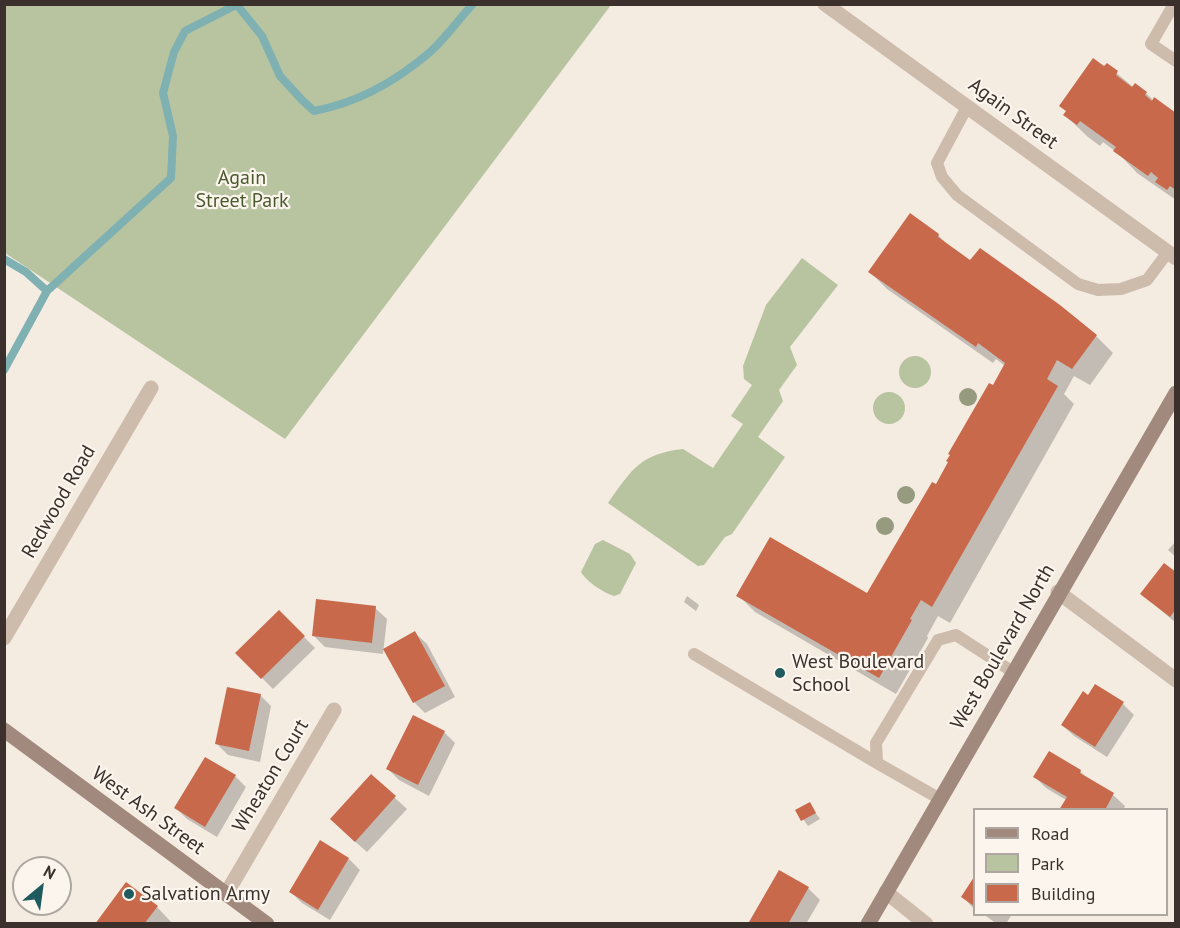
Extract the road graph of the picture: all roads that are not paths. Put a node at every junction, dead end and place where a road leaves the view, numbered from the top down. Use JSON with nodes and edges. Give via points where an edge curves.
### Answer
{"nodes":[{"id":1,"x":825,"y":4,"type":"edge"},
{"id":2,"x":1174,"y":4,"type":"edge"},
{"id":3,"x":1176,"y":61,"type":"edge"},
{"id":4,"x":967,"y":107,"type":"junction"},
{"id":5,"x":1172,"y":255,"type":"edge"},
{"id":6,"x":151,"y":388,"type":"dead end"},
{"id":7,"x":1176,"y":393,"type":"edge"},
{"id":8,"x":1058,"y":592,"type":"junction"},
{"id":9,"x":4,"y":638,"type":"edge"},
{"id":10,"x":694,"y":654,"type":"dead end"},
{"id":11,"x":1013,"y":672,"type":"junction"},
{"id":12,"x":1176,"y":680,"type":"edge"},
{"id":13,"x":334,"y":710,"type":"dead end"},
{"id":14,"x":4,"y":730,"type":"edge"},
{"id":15,"x":877,"y":763,"type":"junction"},
{"id":16,"x":940,"y":799,"type":"junction"},
{"id":17,"x":886,"y":892,"type":"junction"},
{"id":18,"x":226,"y":894,"type":"junction"},
{"id":19,"x":267,"y":924,"type":"edge"},
{"id":20,"x":868,"y":924,"type":"edge"},
{"id":21,"x":926,"y":924,"type":"edge"}],
"edges":[{"from":1,"to":4,"type":"street","name":"Again Street"},
{"from":2,"to":3,"type":"lane","via":[[1151,44]]},
{"from":4,"to":5,"type":"street","name":"Again Street"},
{"from":4,"to":5,"type":"lane","via":[[937,163],[942,177],[957,195],[1078,284],[1098,290],[1121,289],[1147,280]]},
{"from":6,"to":9,"type":"street","name":"Redwood Road"},
{"from":7,"to":8,"type":"main road","name":"West Boulevard North"},
{"from":8,"to":11,"type":"main road","name":"West Boulevard North"},
{"from":8,"to":12,"type":"street"},
{"from":10,"to":15,"type":"lane"},
{"from":11,"to":15,"type":"lane","via":[[956,635],[938,640],[876,743]]},
{"from":11,"to":16,"type":"main road","name":"West Boulevard North"},
{"from":13,"to":18,"type":"street","name":"Wheaton Court"},
{"from":14,"to":18,"type":"main road","name":"West Ash Street"},
{"from":15,"to":16,"type":"lane"},
{"from":16,"to":17,"type":"main road","name":"West Boulevard North"},
{"from":17,"to":20,"type":"main road","name":"West Boulevard North"},
{"from":17,"to":21,"type":"street"},
{"from":18,"to":19,"type":"main road","name":"West Ash Street"}]}
